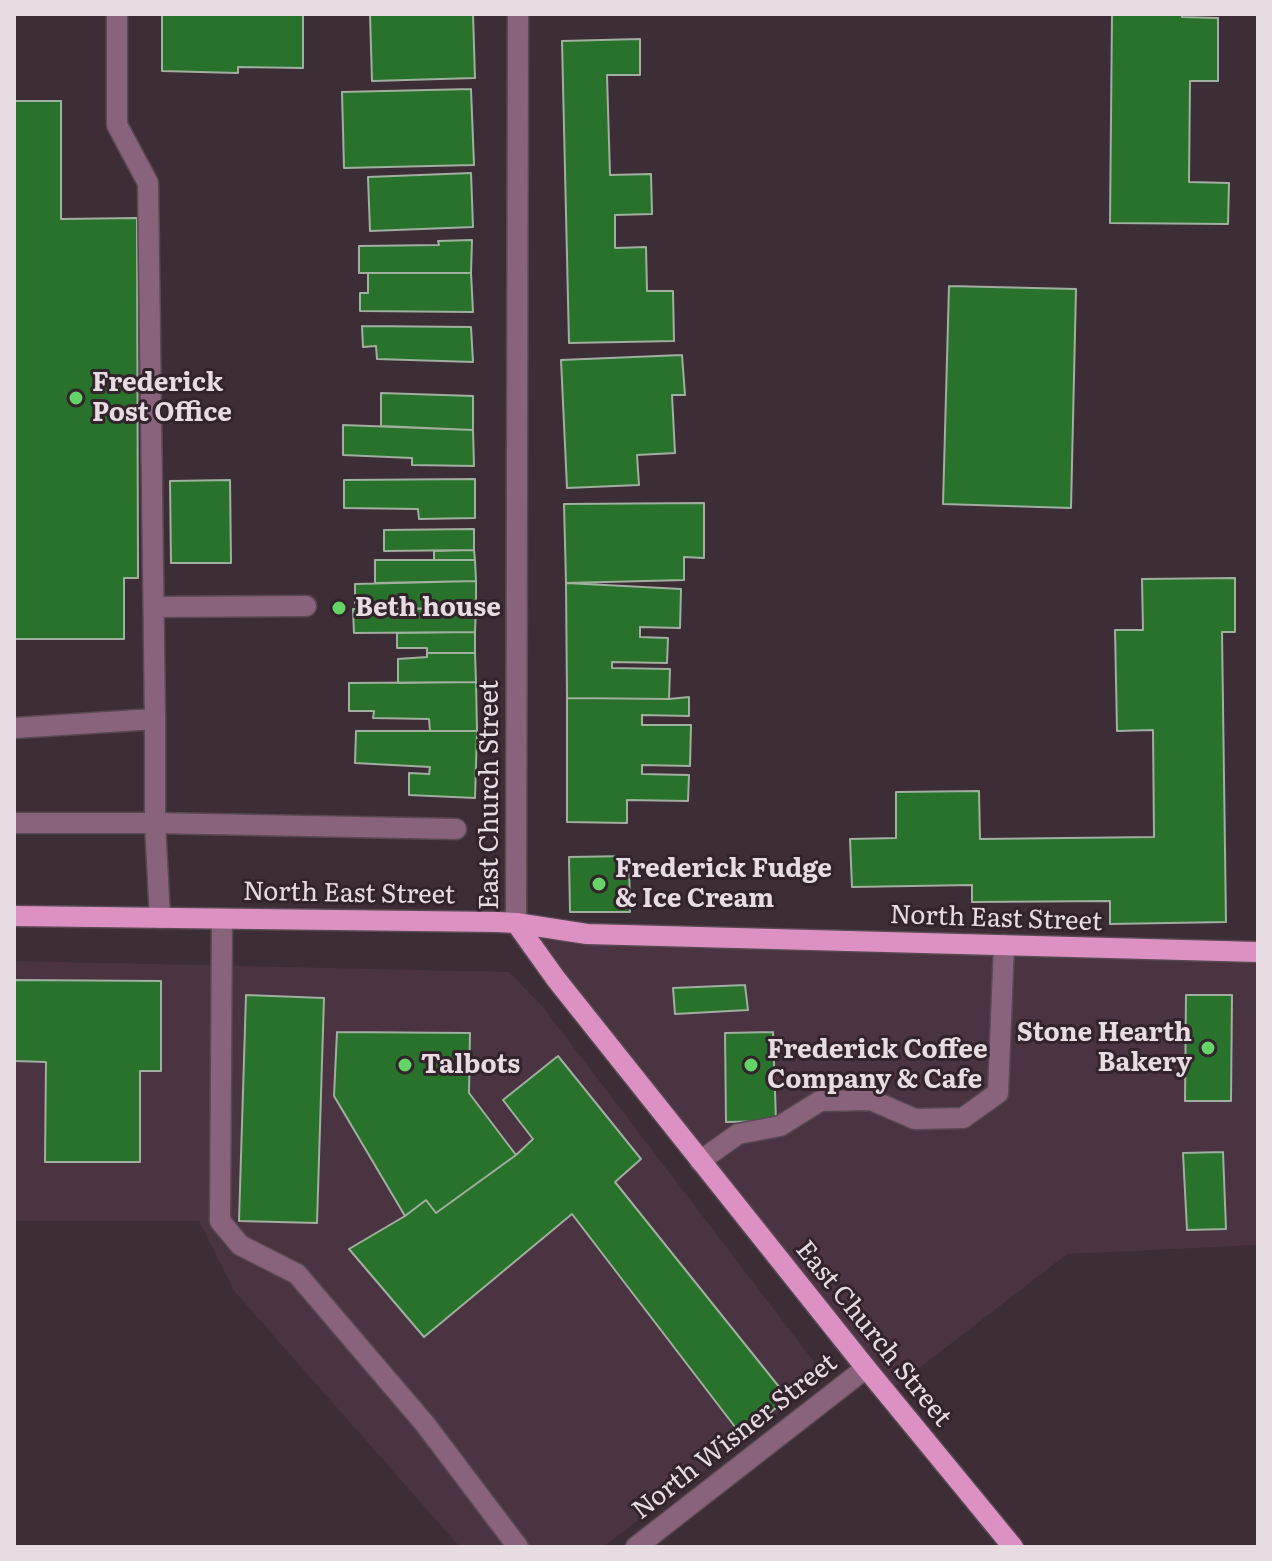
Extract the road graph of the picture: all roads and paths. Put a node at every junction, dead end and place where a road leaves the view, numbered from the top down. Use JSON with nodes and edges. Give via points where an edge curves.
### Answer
{"nodes":[{"id":1,"x":117,"y":14,"type":"edge"},
{"id":2,"x":518,"y":14,"type":"edge"},
{"id":3,"x":306,"y":606,"type":"dead end"},
{"id":4,"x":154,"y":607,"type":"junction"},
{"id":5,"x":155,"y":719,"type":"junction"},
{"id":6,"x":14,"y":728,"type":"edge"},
{"id":7,"x":14,"y":823,"type":"edge"},
{"id":8,"x":155,"y":823,"type":"junction"},
{"id":9,"x":456,"y":829,"type":"dead end"},
{"id":10,"x":14,"y":916,"type":"edge"},
{"id":11,"x":160,"y":918,"type":"junction"},
{"id":12,"x":222,"y":919,"type":"junction"},
{"id":13,"x":516,"y":923,"type":"junction"},
{"id":14,"x":1004,"y":945,"type":"junction"},
{"id":15,"x":1258,"y":952,"type":"edge"},
{"id":16,"x":700,"y":1161,"type":"junction"},
{"id":17,"x":866,"y":1368,"type":"junction"},
{"id":18,"x":518,"y":1547,"type":"edge"},
{"id":19,"x":636,"y":1547,"type":"edge"},
{"id":20,"x":1013,"y":1547,"type":"edge"}],
"edges":[{"from":1,"to":4,"type":"street","via":[[117,125],[148,183]]},
{"from":2,"to":13,"type":"street","name":"East Church Street"},
{"from":3,"to":4,"type":"street"},
{"from":4,"to":5,"type":"street"},
{"from":5,"to":6,"type":"street"},
{"from":5,"to":8,"type":"street"},
{"from":7,"to":8,"type":"street"},
{"from":8,"to":9,"type":"street"},
{"from":8,"to":11,"type":"street"},
{"from":10,"to":11,"type":"main road","name":"North East Street"},
{"from":11,"to":12,"type":"main road","name":"North East Street"},
{"from":12,"to":13,"type":"main road","name":"North East Street"},
{"from":12,"to":18,"type":"street","via":[[220,1221],[240,1245],[297,1274],[425,1424]]},
{"from":13,"to":14,"type":"main road","name":"North East Street","via":[[587,934]]},
{"from":13,"to":16,"type":"main road","name":"East Church Street"},
{"from":14,"to":15,"type":"main road","name":"North East Street"},
{"from":14,"to":16,"type":"street","via":[[998,1093],[975,1110],[963,1118],[915,1119],[871,1100],[820,1101],[780,1126],[738,1134]]},
{"from":16,"to":17,"type":"main road","name":"East Church Street"},
{"from":17,"to":19,"type":"street","name":"North Wisner Street"},
{"from":17,"to":20,"type":"main road","name":"East Church Street"}]}
